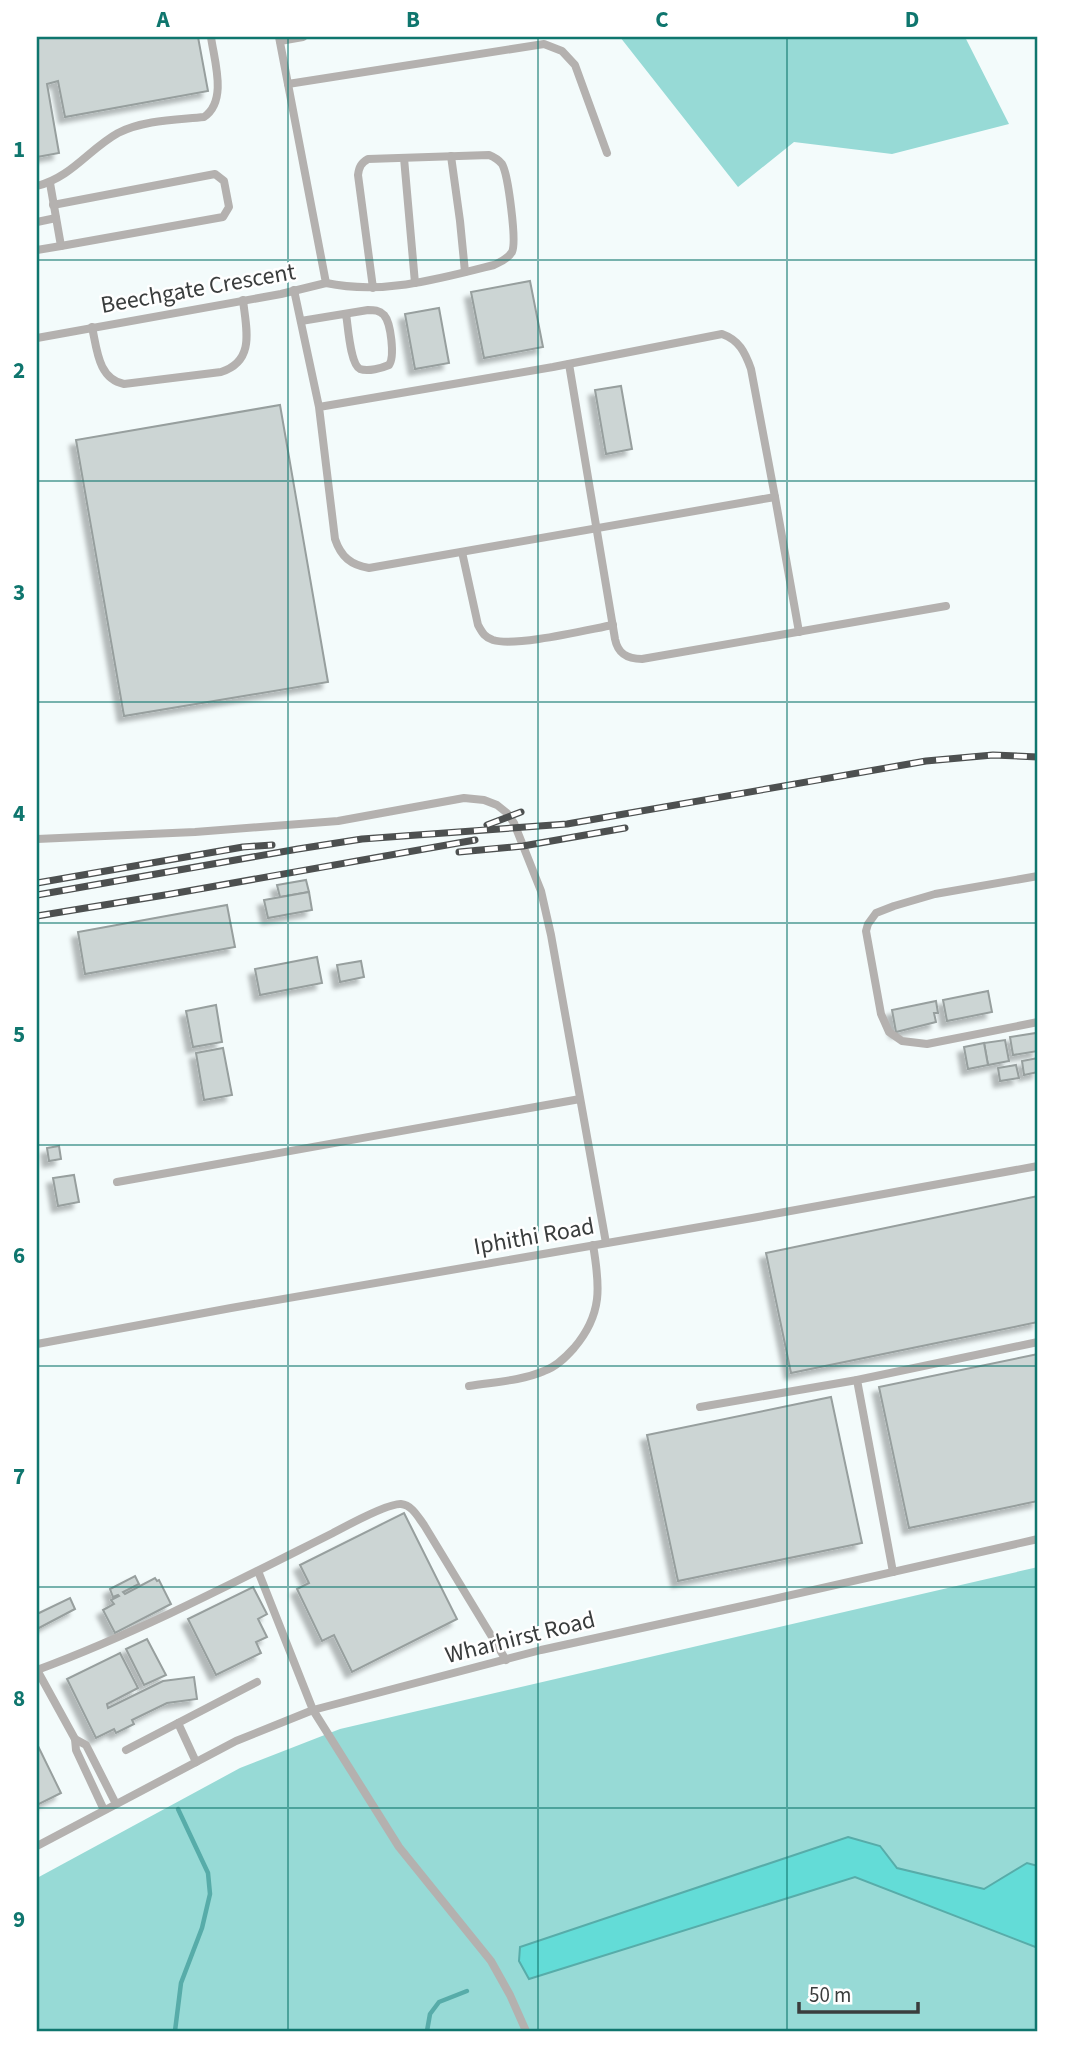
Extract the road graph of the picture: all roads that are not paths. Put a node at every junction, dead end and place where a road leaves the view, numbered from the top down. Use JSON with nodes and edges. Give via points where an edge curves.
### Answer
{"nodes":[{"id":1,"x":211,"y":37,"type":"edge"},
{"id":2,"x":303,"y":37,"type":"edge"},
{"id":3,"x":280,"y":39,"type":"edge"},
{"id":4,"x":288,"y":84,"type":"junction"},
{"id":5,"x":607,"y":153,"type":"dead end"},
{"id":6,"x":451,"y":156,"type":"junction"},
{"id":7,"x":404,"y":158,"type":"junction"},
{"id":8,"x":50,"y":183,"type":"junction"},
{"id":9,"x":37,"y":186,"type":"edge"},
{"id":10,"x":53,"y":205,"type":"junction"},
{"id":11,"x":56,"y":218,"type":"junction"},
{"id":12,"x":37,"y":222,"type":"edge"},
{"id":13,"x":61,"y":246,"type":"junction"},
{"id":14,"x":37,"y":250,"type":"edge"},
{"id":15,"x":465,"y":272,"type":"junction"},
{"id":16,"x":326,"y":283,"type":"junction"},
{"id":17,"x":415,"y":283,"type":"junction"},
{"id":18,"x":373,"y":288,"type":"junction"},
{"id":19,"x":294,"y":290,"type":"junction"},
{"id":20,"x":243,"y":300,"type":"junction"},
{"id":21,"x":346,"y":314,"type":"junction"},
{"id":22,"x":301,"y":321,"type":"junction"},
{"id":23,"x":92,"y":327,"type":"junction"},
{"id":24,"x":37,"y":338,"type":"edge"},
{"id":25,"x":569,"y":364,"type":"junction"},
{"id":26,"x":319,"y":407,"type":"junction"},
{"id":27,"x":775,"y":497,"type":"junction"},
{"id":28,"x":597,"y":528,"type":"junction"},
{"id":29,"x":463,"y":552,"type":"junction"},
{"id":30,"x":946,"y":606,"type":"dead end"},
{"id":31,"x":613,"y":625,"type":"junction"},
{"id":32,"x":799,"y":632,"type":"junction"},
{"id":33,"x":37,"y":839,"type":"edge"},
{"id":34,"x":1038,"y":876,"type":"edge"},
{"id":35,"x":1038,"y":1022,"type":"edge"},
{"id":36,"x":580,"y":1098,"type":"junction"},
{"id":37,"x":1038,"y":1166,"type":"edge"},
{"id":38,"x":117,"y":1182,"type":"dead end"},
{"id":39,"x":606,"y":1243,"type":"junction"},
{"id":40,"x":593,"y":1245,"type":"junction"},
{"id":41,"x":1038,"y":1342,"type":"edge"},
{"id":42,"x":37,"y":1343,"type":"edge"},
{"id":43,"x":857,"y":1380,"type":"junction"},
{"id":44,"x":469,"y":1386,"type":"dead end"},
{"id":45,"x":700,"y":1407,"type":"dead end"},
{"id":46,"x":1038,"y":1539,"type":"edge"},
{"id":47,"x":258,"y":1570,"type":"junction"},
{"id":48,"x":893,"y":1572,"type":"junction"},
{"id":49,"x":506,"y":1660,"type":"junction"},
{"id":50,"x":37,"y":1670,"type":"edge"},
{"id":51,"x":257,"y":1682,"type":"dead end"},
{"id":52,"x":313,"y":1710,"type":"junction"},
{"id":53,"x":178,"y":1723,"type":"junction"},
{"id":54,"x":75,"y":1739,"type":"junction"},
{"id":55,"x":126,"y":1751,"type":"dead end"},
{"id":56,"x":196,"y":1762,"type":"junction"},
{"id":57,"x":116,"y":1804,"type":"junction"},
{"id":58,"x":104,"y":1810,"type":"junction"},
{"id":59,"x":37,"y":1846,"type":"edge"},
{"id":60,"x":526,"y":2031,"type":"edge"}],
"edges":[{"from":1,"to":8,"type":"lane","via":[[218,88],[209,113],[129,129]]},
{"from":2,"to":3,"type":"lane"},
{"from":3,"to":4,"type":"lane","name":"Beechgate Crescent"},
{"from":4,"to":5,"type":"lane","via":[[544,44],[562,51],[575,65]]},
{"from":4,"to":16,"type":"lane","name":"Beechgate Crescent"},
{"from":6,"to":7,"type":"lane"},
{"from":6,"to":15,"type":"lane"},
{"from":6,"to":15,"type":"lane","via":[[489,155],[501,162],[514,227],[512,252],[506,259]]},
{"from":7,"to":17,"type":"lane"},
{"from":7,"to":18,"type":"lane","via":[[368,159],[359,169]]},
{"from":8,"to":9,"type":"lane"},
{"from":8,"to":10,"type":"lane"},
{"from":10,"to":11,"type":"lane"},
{"from":10,"to":13,"type":"lane","via":[[215,174],[224,181],[229,207],[223,217]]},
{"from":11,"to":12,"type":"lane"},
{"from":11,"to":13,"type":"lane"},
{"from":13,"to":14,"type":"lane"},
{"from":15,"to":17,"type":"lane"},
{"from":16,"to":18,"type":"lane"},
{"from":16,"to":19,"type":"lane","name":"Beechgate Crescent"},
{"from":17,"to":18,"type":"lane"},
{"from":19,"to":20,"type":"lane","name":"Beechgate Crescent"},
{"from":19,"to":22,"type":"lane"},
{"from":20,"to":23,"type":"lane","name":"Beechgate Crescent"},
{"from":20,"to":23,"type":"lane","via":[[248,341],[238,363],[221,372],[116,383],[102,367]]},
{"from":21,"to":21,"type":"lane","via":[[375,310],[386,318],[393,357],[389,365],[357,367]]},
{"from":21,"to":22,"type":"lane"},
{"from":22,"to":26,"type":"lane"},
{"from":23,"to":24,"type":"lane","name":"Beechgate Crescent"},
{"from":25,"to":26,"type":"lane"},
{"from":25,"to":27,"type":"lane","via":[[722,334],[728,337],[743,349],[751,369]]},
{"from":25,"to":28,"type":"lane"},
{"from":26,"to":29,"type":"lane","via":[[335,538],[343,556],[369,568]]},
{"from":27,"to":28,"type":"lane"},
{"from":27,"to":32,"type":"lane"},
{"from":28,"to":29,"type":"lane"},
{"from":28,"to":31,"type":"lane"},
{"from":29,"to":31,"type":"lane","via":[[478,625],[491,639],[523,641]]},
{"from":30,"to":32,"type":"lane"},
{"from":31,"to":32,"type":"lane","via":[[616,645],[631,659]]},
{"from":33,"to":36,"type":"lane","via":[[338,821],[464,798],[496,805],[518,829],[541,891]]},
{"from":34,"to":35,"type":"lane","via":[[894,906],[876,913],[866,931],[881,1014],[889,1032],[902,1041],[927,1044]]},
{"from":36,"to":38,"type":"lane"},
{"from":36,"to":39,"type":"lane"},
{"from":37,"to":39,"type":"lane","name":"Iphithi Road"},
{"from":39,"to":40,"type":"lane","name":"Iphithi Road"},
{"from":40,"to":42,"type":"lane","name":"Iphithi Road"},
{"from":40,"to":44,"type":"lane","via":[[599,1279],[594,1313],[567,1355],[537,1374]]},
{"from":41,"to":43,"type":"lane"},
{"from":43,"to":45,"type":"lane"},
{"from":43,"to":48,"type":"lane"},
{"from":46,"to":48,"type":"lane","name":"Wharhirst Road"},
{"from":47,"to":49,"type":"lane","via":[[354,1522],[404,1504],[424,1525]]},
{"from":47,"to":50,"type":"lane","via":[[115,1639]]},
{"from":47,"to":52,"type":"lane"},
{"from":48,"to":49,"type":"lane","name":"Wharhirst Road"},
{"from":49,"to":52,"type":"lane","name":"Wharhirst Road"},
{"from":50,"to":54,"type":"lane"},
{"from":51,"to":53,"type":"lane"},
{"from":52,"to":56,"type":"lane","name":"Wharhirst Road"},
{"from":52,"to":60,"type":"lane","via":[[400,1847],[491,1961]]},
{"from":53,"to":55,"type":"lane"},
{"from":53,"to":56,"type":"lane"},
{"from":54,"to":57,"type":"lane","via":[[86,1745]]},
{"from":54,"to":58,"type":"lane"},
{"from":56,"to":57,"type":"lane","name":"Wharhirst Road"},
{"from":57,"to":58,"type":"lane","name":"Wharhirst Road"},
{"from":58,"to":59,"type":"lane","name":"Wharhirst Road"}]}
